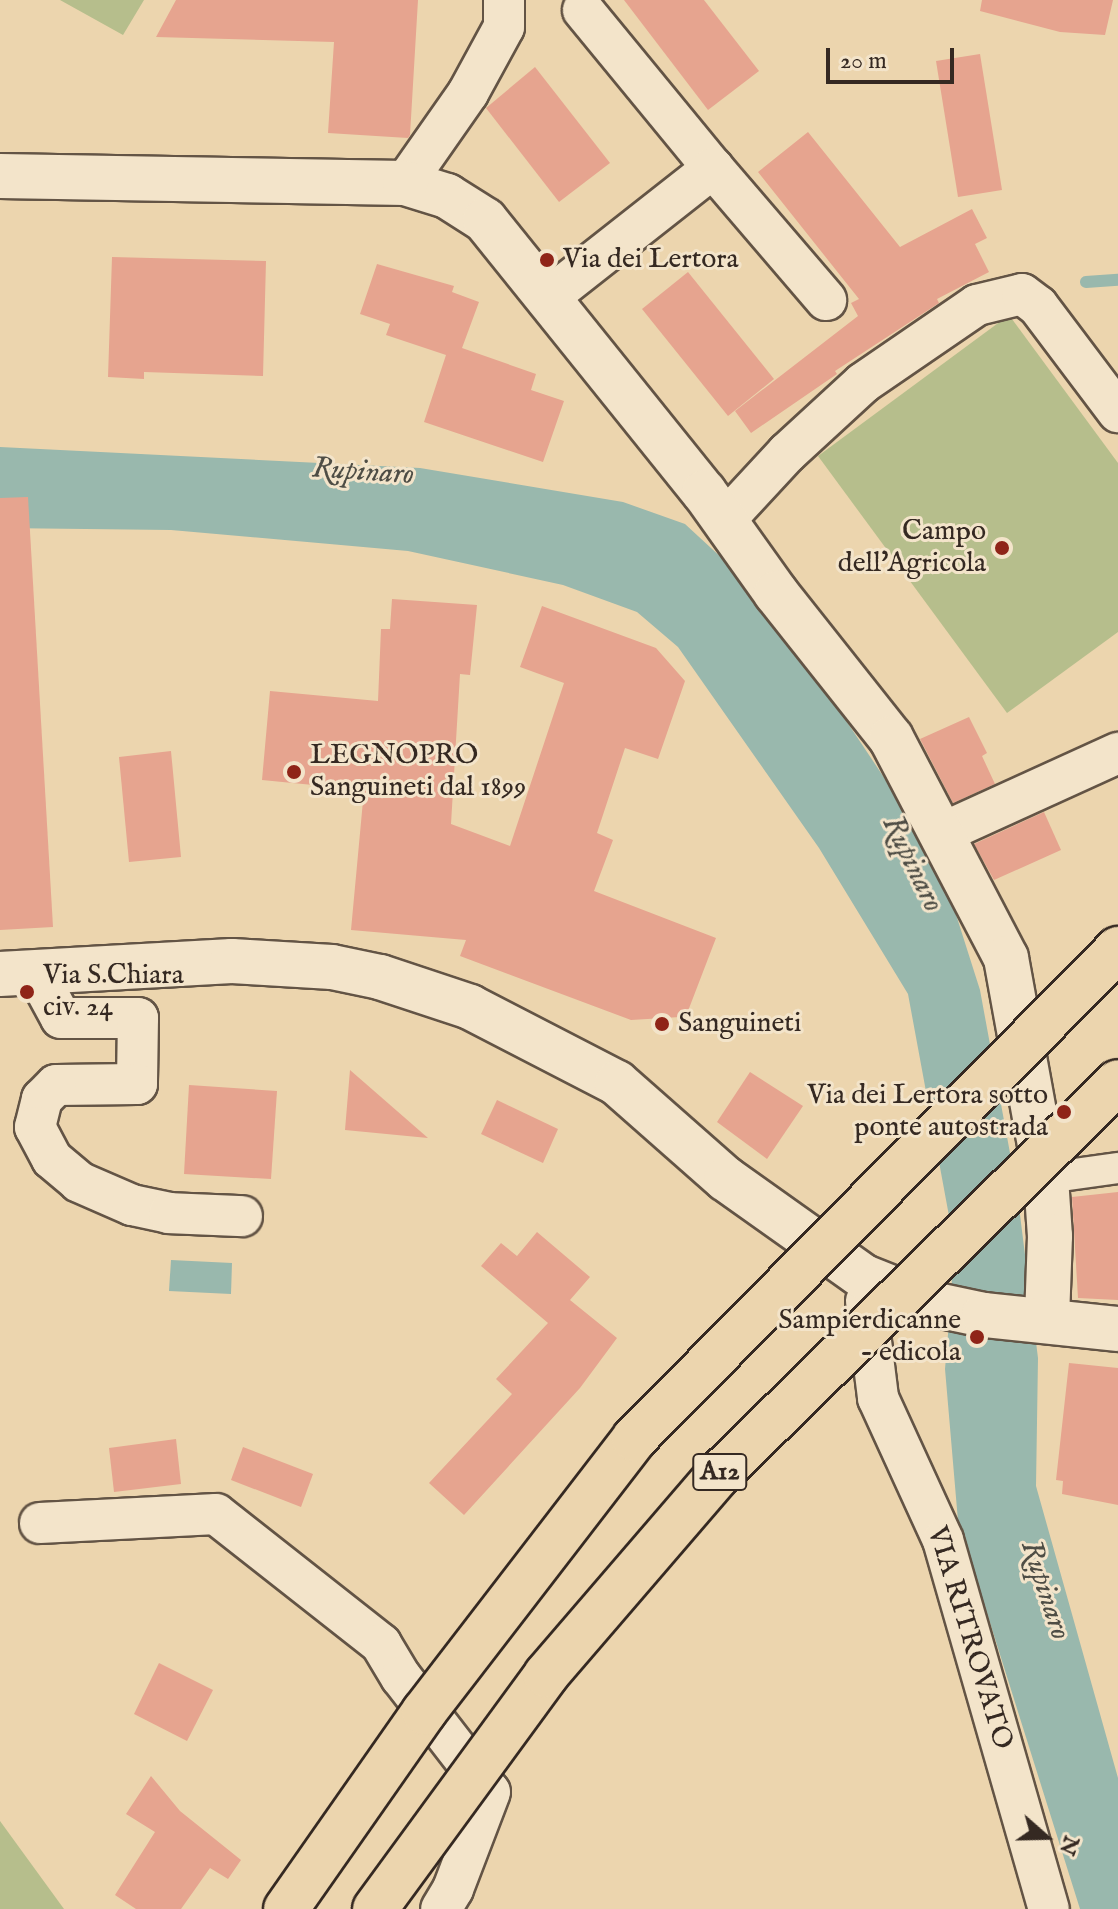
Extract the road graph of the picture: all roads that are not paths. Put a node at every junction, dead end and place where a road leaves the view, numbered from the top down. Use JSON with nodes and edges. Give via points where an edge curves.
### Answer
{"nodes":[{"id":1,"x":504,"y":0,"type":"edge"},
{"id":2,"x":583,"y":10,"type":"dead end"},
{"id":3,"x":713,"y":168,"type":"junction"},
{"id":4,"x":0,"y":176,"type":"edge"},
{"id":5,"x":405,"y":183,"type":"junction"},
{"id":6,"x":549,"y":297,"type":"junction"},
{"id":7,"x":826,"y":300,"type":"dead end"},
{"id":8,"x":1118,"y":412,"type":"edge"},
{"id":9,"x":724,"y":521,"type":"junction"},
{"id":10,"x":1118,"y":753,"type":"edge"},
{"id":11,"x":940,"y":834,"type":"junction"},
{"id":12,"x":1118,"y":949,"type":"edge"},
{"id":13,"x":18,"y":973,"type":"edge"},
{"id":14,"x":1118,"y":1082,"type":"edge"},
{"id":15,"x":1118,"y":1168,"type":"edge"},
{"id":16,"x":1046,"y":1178,"type":"junction"},
{"id":17,"x":242,"y":1216,"type":"dead end"},
{"id":18,"x":864,"y":1277,"type":"junction"},
{"id":19,"x":1047,"y":1319,"type":"junction"},
{"id":20,"x":1118,"y":1329,"type":"edge"},
{"id":21,"x":40,"y":1523,"type":"dead end"},
{"id":22,"x":286,"y":1909,"type":"edge"},
{"id":23,"x":375,"y":1909,"type":"edge"},
{"id":24,"x":441,"y":1909,"type":"edge"},
{"id":25,"x":1049,"y":1909,"type":"edge"}],
"edges":[{"from":1,"to":5,"type":"street","via":[[504,27],[468,93]]},
{"from":2,"to":3,"type":"street"},
{"from":3,"to":6,"type":"street"},
{"from":3,"to":7,"type":"street"},
{"from":4,"to":5,"type":"main road"},
{"from":5,"to":6,"type":"main road","via":[[447,196],[485,220]]},
{"from":6,"to":9,"type":"main road"},
{"from":8,"to":9,"type":"street","via":[[1038,306],[1022,294],[977,305],[863,383]]},
{"from":9,"to":11,"type":"main road","via":[[891,738]]},
{"from":10,"to":11,"type":"street"},
{"from":11,"to":16,"type":"main road","via":[[1006,958]]},
{"from":12,"to":22,"type":"highway","bridge":true,"via":[[634,1439],[424,1712]]},
{"from":13,"to":17,"type":"street","via":[[61,1018],[138,1018],[137,1084],[56,1085],[42,1099],[35,1127],[52,1159],[79,1182],[132,1205],[169,1213]]},
{"from":13,"to":18,"type":"main road","via":[[232,961],[332,967],[470,1007],[617,1083],[726,1179]]},
{"from":14,"to":23,"type":"highway","number":"A12","bridge":true,"via":[[719,1474],[546,1675]]},
{"from":15,"to":16,"type":"street"},
{"from":16,"to":19,"type":"main road"},
{"from":18,"to":19,"type":"main road","via":[[932,1304],[984,1315]]},
{"from":18,"to":25,"type":"street","name":"VIA RITROVATO","via":[[878,1398],[943,1540]]},
{"from":19,"to":20,"type":"main road"},
{"from":21,"to":24,"type":"street","via":[[216,1514],[381,1644],[490,1792]]}]}
